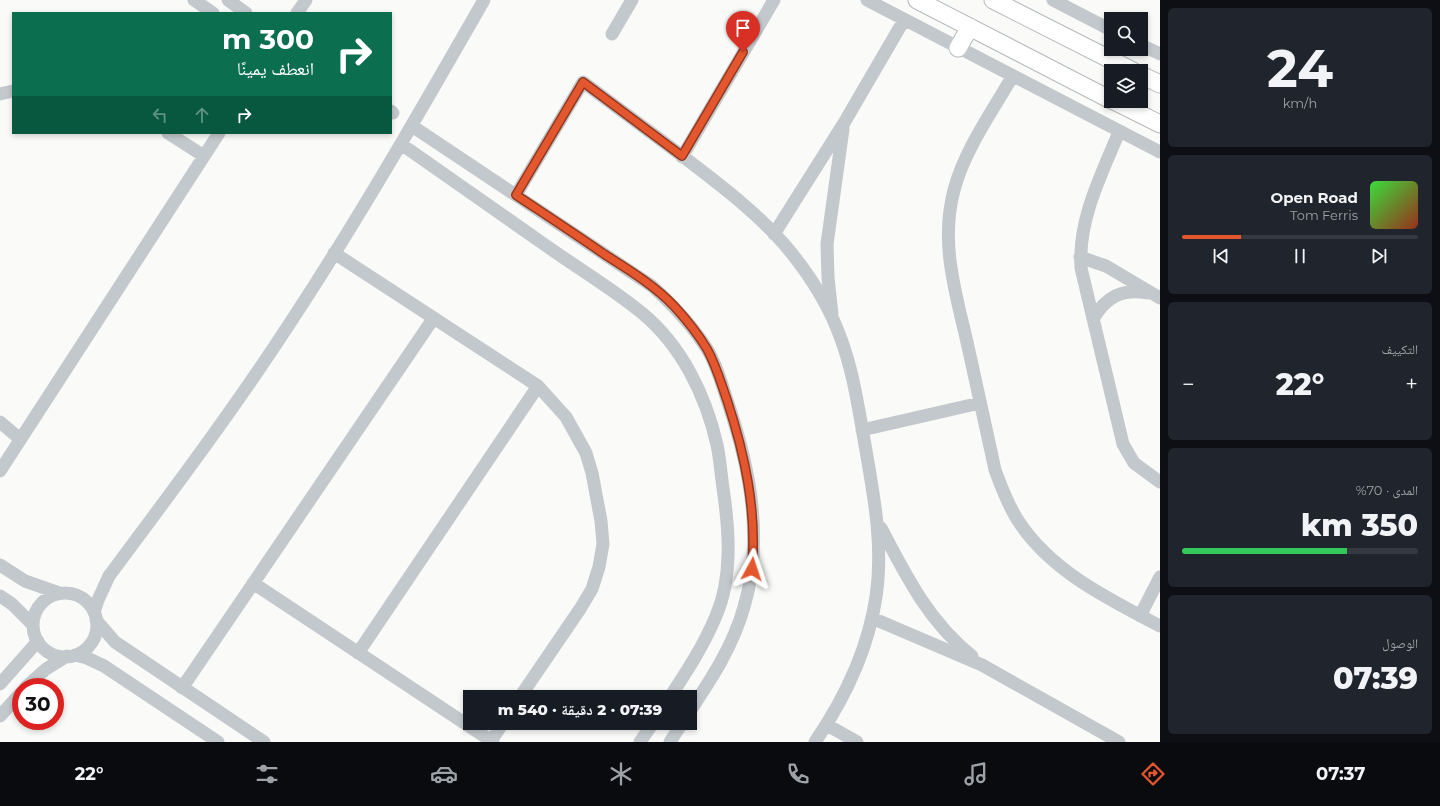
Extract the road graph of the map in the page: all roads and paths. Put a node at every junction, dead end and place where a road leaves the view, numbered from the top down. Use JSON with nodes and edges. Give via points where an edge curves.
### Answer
{"nodes":[{"id":1,"x":194,"y":0,"type":"edge"},
{"id":2,"x":228,"y":0,"type":"edge"},
{"id":3,"x":306,"y":0,"type":"edge"},
{"id":4,"x":484,"y":0,"type":"edge"},
{"id":5,"x":632,"y":0,"type":"edge"},
{"id":6,"x":774,"y":0,"type":"edge"},
{"id":7,"x":867,"y":0,"type":"edge"},
{"id":8,"x":918,"y":0,"type":"edge"},
{"id":9,"x":993,"y":0,"type":"edge"},
{"id":10,"x":1052,"y":0,"type":"edge"},
{"id":11,"x":212,"y":12,"type":"edge"},
{"id":12,"x":245,"y":12,"type":"edge"},
{"id":13,"x":298,"y":12,"type":"edge"},
{"id":14,"x":904,"y":20,"type":"junction"},
{"id":15,"x":1104,"y":26,"type":"edge"},
{"id":16,"x":970,"y":27,"type":"junction"},
{"id":17,"x":612,"y":34,"type":"dead end"},
{"id":18,"x":958,"y":48,"type":"junction"},
{"id":19,"x":1148,"y":48,"type":"edge"},
{"id":20,"x":1160,"y":54,"type":"edge"},
{"id":21,"x":1119,"y":64,"type":"edge"},
{"id":22,"x":1012,"y":76,"type":"junction"},
{"id":23,"x":1148,"y":78,"type":"edge"},
{"id":24,"x":1160,"y":84,"type":"edge"},
{"id":25,"x":12,"y":91,"type":"edge"},
{"id":26,"x":0,"y":94,"type":"edge"},
{"id":27,"x":1104,"y":96,"type":"edge"},
{"id":28,"x":1128,"y":108,"type":"edge"},
{"id":29,"x":844,"y":123,"type":"junction"},
{"id":30,"x":1160,"y":124,"type":"edge"},
{"id":31,"x":412,"y":126,"type":"junction"},
{"id":32,"x":1119,"y":132,"type":"junction"},
{"id":33,"x":170,"y":134,"type":"edge"},
{"id":34,"x":218,"y":134,"type":"edge"},
{"id":35,"x":401,"y":144,"type":"junction"},
{"id":36,"x":1160,"y":152,"type":"edge"},
{"id":37,"x":204,"y":156,"type":"junction"},
{"id":38,"x":682,"y":156,"type":"junction"},
{"id":39,"x":516,"y":195,"type":"junction"},
{"id":40,"x":774,"y":234,"type":"junction"},
{"id":41,"x":334,"y":253,"type":"junction"},
{"id":42,"x":1080,"y":258,"type":"junction"},
{"id":43,"x":1155,"y":295,"type":"edge"},
{"id":44,"x":433,"y":318,"type":"junction"},
{"id":45,"x":1093,"y":318,"type":"junction"},
{"id":46,"x":833,"y":319,"type":"junction"},
{"id":47,"x":538,"y":386,"type":"junction"},
{"id":48,"x":980,"y":403,"type":"junction"},
{"id":49,"x":0,"y":422,"type":"edge"},
{"id":50,"x":862,"y":430,"type":"junction"},
{"id":51,"x":20,"y":439,"type":"junction"},
{"id":52,"x":0,"y":471,"type":"edge"},
{"id":53,"x":1160,"y":482,"type":"edge"},
{"id":54,"x":878,"y":524,"type":"junction"},
{"id":55,"x":0,"y":565,"type":"edge"},
{"id":56,"x":1160,"y":577,"type":"edge"},
{"id":57,"x":253,"y":583,"type":"junction"},
{"id":58,"x":59,"y":594,"type":"junction"},
{"id":59,"x":0,"y":596,"type":"edge"},
{"id":60,"x":95,"y":616,"type":"junction"},
{"id":61,"x":1140,"y":616,"type":"junction"},
{"id":62,"x":872,"y":618,"type":"junction"},
{"id":63,"x":33,"y":625,"type":"junction"},
{"id":64,"x":1160,"y":626,"type":"edge"},
{"id":65,"x":38,"y":641,"type":"junction"},
{"id":66,"x":358,"y":653,"type":"junction"},
{"id":67,"x":71,"y":656,"type":"junction"},
{"id":68,"x":982,"y":665,"type":"junction"},
{"id":69,"x":36,"y":678,"type":"edge"},
{"id":70,"x":0,"y":684,"type":"edge"},
{"id":71,"x":182,"y":688,"type":"junction"},
{"id":72,"x":525,"y":690,"type":"edge"},
{"id":73,"x":674,"y":690,"type":"edge"},
{"id":74,"x":697,"y":700,"type":"edge"},
{"id":75,"x":12,"y":703,"type":"edge"},
{"id":76,"x":0,"y":716,"type":"edge"},
{"id":77,"x":827,"y":725,"type":"junction"},
{"id":78,"x":499,"y":730,"type":"edge"},
{"id":79,"x":648,"y":730,"type":"edge"},
{"id":80,"x":678,"y":730,"type":"edge"},
{"id":81,"x":492,"y":741,"type":"edge"},
{"id":82,"x":218,"y":742,"type":"edge"},
{"id":83,"x":264,"y":742,"type":"edge"},
{"id":84,"x":640,"y":742,"type":"edge"},
{"id":85,"x":670,"y":742,"type":"edge"},
{"id":86,"x":816,"y":742,"type":"edge"},
{"id":87,"x":857,"y":742,"type":"edge"},
{"id":88,"x":1119,"y":742,"type":"edge"}],
"edges":[{"from":1,"to":11,"type":"street"},
{"from":2,"to":12,"type":"street"},
{"from":3,"to":13,"type":"street"},
{"from":4,"to":31,"type":"street"},
{"from":5,"to":17,"type":"street"},
{"from":6,"to":38,"type":"street"},
{"from":7,"to":14,"type":"street"},
{"from":8,"to":16,"type":"main road"},
{"from":9,"to":21,"type":"main road"},
{"from":10,"to":15,"type":"street"},
{"from":14,"to":18,"type":"street"},
{"from":14,"to":29,"type":"street"},
{"from":16,"to":18,"type":"main road"},
{"from":16,"to":27,"type":"main road"},
{"from":18,"to":22,"type":"street"},
{"from":19,"to":20,"type":"street"},
{"from":22,"to":32,"type":"street"},
{"from":22,"to":48,"type":"street","via":[[960,171],[948,224],[949,261]]},
{"from":23,"to":24,"type":"main road"},
{"from":25,"to":26,"type":"street"},
{"from":28,"to":30,"type":"main road"},
{"from":29,"to":40,"type":"street"},
{"from":29,"to":46,"type":"street","via":[[827,244]]},
{"from":31,"to":35,"type":"street"},
{"from":31,"to":39,"type":"street"},
{"from":32,"to":36,"type":"street"},
{"from":32,"to":42,"type":"street","via":[[1085,217]]},
{"from":33,"to":37,"type":"street"},
{"from":34,"to":37,"type":"street"},
{"from":35,"to":41,"type":"street"},
{"from":35,"to":73,"type":"street","via":[[617,293],[644,315],[668,340],[688,368],[704,400],[718,446],[728,545],[725,581],[717,614]]},
{"from":37,"to":51,"type":"street"},
{"from":38,"to":39,"type":"street","via":[[583,82]]},
{"from":38,"to":40,"type":"street","via":[[741,202]]},
{"from":39,"to":74,"type":"street","via":[[652,286],[693,328],[708,350],[721,381],[748,479],[754,547],[745,606],[729,649]]},
{"from":40,"to":46,"type":"street","via":[[807,275]]},
{"from":41,"to":44,"type":"street"},
{"from":41,"to":60,"type":"street","via":[[255,376],[109,576],[98,600]]},
{"from":42,"to":43,"type":"street","via":[[1106,266]]},
{"from":42,"to":45,"type":"street"},
{"from":43,"to":45,"type":"street","via":[[1136,291],[1122,292],[1110,298]]},
{"from":44,"to":47,"type":"street"},
{"from":44,"to":57,"type":"street"},
{"from":45,"to":53,"type":"street","via":[[1123,444],[1134,462]]},
{"from":46,"to":50,"type":"street","via":[[847,356]]},
{"from":47,"to":66,"type":"street"},
{"from":47,"to":72,"type":"street","via":[[566,417],[586,453],[601,521],[603,544],[592,589]]},
{"from":48,"to":50,"type":"street"},
{"from":48,"to":61,"type":"street","via":[[995,470],[1005,497],[1019,522],[1054,562]]},
{"from":49,"to":51,"type":"street"},
{"from":50,"to":54,"type":"street"},
{"from":51,"to":52,"type":"street"},
{"from":54,"to":62,"type":"street","via":[[879,573]]},
{"from":54,"to":68,"type":"street","via":[[924,605],[951,637]]},
{"from":55,"to":58,"type":"street","via":[[25,581]]},
{"from":56,"to":61,"type":"street"},
{"from":57,"to":66,"type":"street"},
{"from":57,"to":71,"type":"street"},
{"from":58,"to":60,"type":"street","via":[[75,594],[83,599]]},
{"from":58,"to":63,"type":"street","via":[[44,601],[34,616]]},
{"from":59,"to":63,"type":"street"},
{"from":60,"to":67,"type":"street","via":[[94,637],[83,651]]},
{"from":60,"to":71,"type":"street","via":[[115,642]]},
{"from":61,"to":64,"type":"street"},
{"from":62,"to":68,"type":"street"},
{"from":62,"to":77,"type":"street","via":[[851,683]]},
{"from":63,"to":65,"type":"street"},
{"from":65,"to":67,"type":"street","via":[[50,653]]},
{"from":65,"to":70,"type":"street"},
{"from":66,"to":81,"type":"street"},
{"from":67,"to":69,"type":"street","via":[[46,669]]},
{"from":67,"to":82,"type":"street","via":[[87,658],[104,666]]},
{"from":68,"to":88,"type":"street"},
{"from":71,"to":83,"type":"street"},
{"from":75,"to":76,"type":"street"},
{"from":77,"to":86,"type":"street"},
{"from":77,"to":87,"type":"street"},
{"from":78,"to":81,"type":"street"},
{"from":79,"to":84,"type":"street"},
{"from":80,"to":85,"type":"street"}]}
